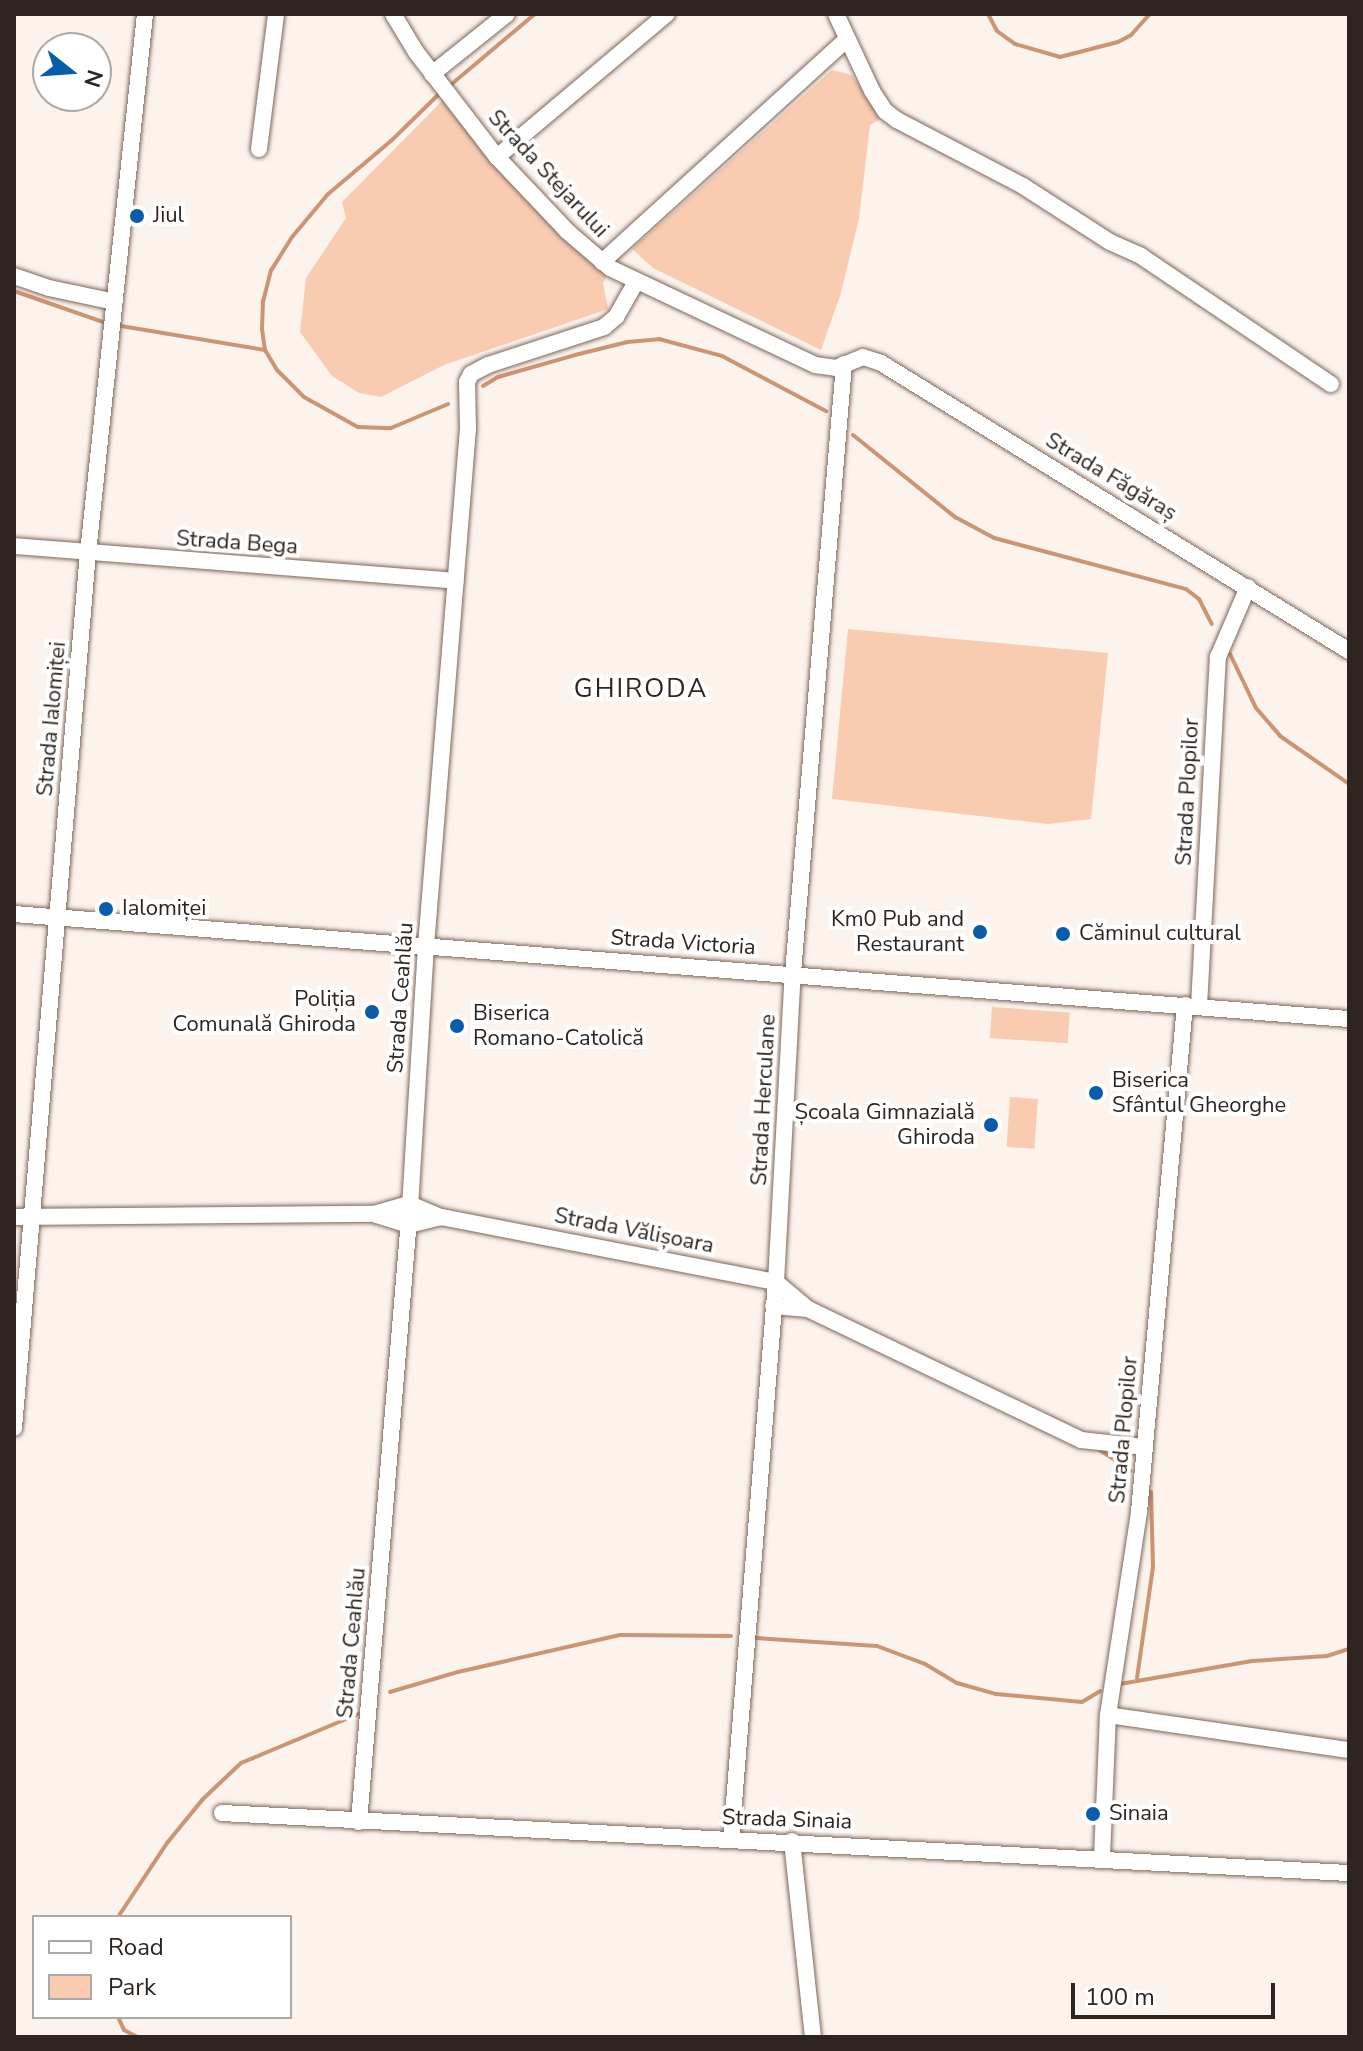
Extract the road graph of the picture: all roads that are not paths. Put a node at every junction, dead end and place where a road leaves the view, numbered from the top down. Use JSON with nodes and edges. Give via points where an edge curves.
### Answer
{"nodes":[{"id":1,"x":145,"y":14,"type":"edge"},
{"id":2,"x":276,"y":14,"type":"edge"},
{"id":3,"x":393,"y":14,"type":"edge"},
{"id":4,"x":507,"y":14,"type":"edge"},
{"id":5,"x":667,"y":14,"type":"edge"},
{"id":6,"x":836,"y":14,"type":"edge"},
{"id":7,"x":847,"y":39,"type":"junction"},
{"id":8,"x":435,"y":77,"type":"junction"},
{"id":9,"x":259,"y":149,"type":"dead end"},
{"id":10,"x":497,"y":157,"type":"junction"},
{"id":11,"x":602,"y":262,"type":"junction"},
{"id":12,"x":14,"y":276,"type":"edge"},
{"id":13,"x":636,"y":282,"type":"junction"},
{"id":14,"x":113,"y":317,"type":"junction"},
{"id":15,"x":844,"y":364,"type":"junction"},
{"id":16,"x":1331,"y":384,"type":"dead end"},
{"id":17,"x":14,"y":546,"type":"edge"},
{"id":18,"x":88,"y":553,"type":"junction"},
{"id":19,"x":456,"y":581,"type":"junction"},
{"id":20,"x":1248,"y":587,"type":"junction"},
{"id":21,"x":1349,"y":651,"type":"edge"},
{"id":22,"x":14,"y":914,"type":"edge"},
{"id":23,"x":56,"y":917,"type":"junction"},
{"id":24,"x":426,"y":946,"type":"junction"},
{"id":25,"x":793,"y":973,"type":"junction"},
{"id":26,"x":1192,"y":1005,"type":"junction"},
{"id":27,"x":1349,"y":1019,"type":"edge"},
{"id":28,"x":410,"y":1214,"type":"junction"},
{"id":29,"x":14,"y":1217,"type":"edge"},
{"id":30,"x":32,"y":1218,"type":"junction"},
{"id":31,"x":775,"y":1294,"type":"junction"},
{"id":32,"x":808,"y":1309,"type":"junction"},
{"id":33,"x":14,"y":1428,"type":"edge"},
{"id":34,"x":1144,"y":1447,"type":"junction"},
{"id":35,"x":1108,"y":1715,"type":"junction"},
{"id":36,"x":1349,"y":1750,"type":"edge"},
{"id":37,"x":222,"y":1813,"type":"dead end"},
{"id":38,"x":359,"y":1822,"type":"junction"},
{"id":39,"x":731,"y":1840,"type":"junction"},
{"id":40,"x":792,"y":1841,"type":"junction"},
{"id":41,"x":1102,"y":1857,"type":"junction"},
{"id":42,"x":1349,"y":1873,"type":"edge"},
{"id":43,"x":813,"y":2037,"type":"edge"}],
"edges":[{"from":1,"to":14,"type":"street","name":"Strada Ialomiței"},
{"from":2,"to":9,"type":"street"},
{"from":3,"to":8,"type":"street","name":"Strada Stejarului"},
{"from":4,"to":8,"type":"street"},
{"from":5,"to":10,"type":"street"},
{"from":6,"to":7,"type":"street"},
{"from":7,"to":11,"type":"street"},
{"from":7,"to":16,"type":"street","via":[[872,91],[897,120],[1141,256]]},
{"from":8,"to":10,"type":"street","name":"Strada Stejarului"},
{"from":10,"to":11,"type":"street","name":"Strada Stejarului"},
{"from":11,"to":13,"type":"street","name":"Strada Stejarului"},
{"from":12,"to":14,"type":"street"},
{"from":13,"to":15,"type":"street","name":"Strada Stejarului","via":[[815,365]]},
{"from":13,"to":19,"type":"street","name":"Strada Ceahlău","via":[[604,327],[471,374]]},
{"from":14,"to":18,"type":"street","name":"Strada Ialomiței"},
{"from":15,"to":20,"type":"street","name":"Strada Făgăraș","via":[[863,357],[879,361]]},
{"from":15,"to":25,"type":"street","name":"Strada Herculane"},
{"from":17,"to":18,"type":"street","name":"Strada Bega"},
{"from":18,"to":19,"type":"street","name":"Strada Bega"},
{"from":18,"to":23,"type":"street","name":"Strada Ialomiței"},
{"from":19,"to":24,"type":"street","name":"Strada Ceahlău"},
{"from":20,"to":21,"type":"street","name":"Strada Făgăraș"},
{"from":20,"to":26,"type":"street","name":"Strada Plopilor","via":[[1218,657]]},
{"from":22,"to":23,"type":"street","name":"Strada Victoria"},
{"from":23,"to":24,"type":"street","name":"Strada Victoria"},
{"from":23,"to":30,"type":"street","name":"Strada Ialomiței"},
{"from":24,"to":25,"type":"street","name":"Strada Victoria"},
{"from":24,"to":28,"type":"street","name":"Strada Ceahlău"},
{"from":25,"to":26,"type":"street","name":"Strada Victoria"},
{"from":25,"to":31,"type":"street","name":"Strada Herculane"},
{"from":26,"to":27,"type":"street","name":"Strada Victoria"},
{"from":26,"to":34,"type":"street","name":"Strada Plopilor"},
{"from":28,"to":30,"type":"street"},
{"from":28,"to":31,"type":"street","name":"Strada Vălișoara"},
{"from":28,"to":38,"type":"street","name":"Strada Ceahlău"},
{"from":29,"to":30,"type":"street"},
{"from":30,"to":33,"type":"street","name":"Strada Ialomiței"},
{"from":31,"to":32,"type":"street","name":"Strada Vălișoara"},
{"from":31,"to":32,"type":"street","name":"Strada Vălișoara"},
{"from":31,"to":39,"type":"street","name":"Strada Herculane"},
{"from":32,"to":34,"type":"street","name":"Strada Vălișoara","via":[[1081,1440]]},
{"from":34,"to":35,"type":"street","name":"Strada Plopilor"},
{"from":35,"to":36,"type":"street"},
{"from":35,"to":41,"type":"street","name":"Strada Plopilor"},
{"from":37,"to":38,"type":"street","name":"Strada Sinaia"},
{"from":38,"to":39,"type":"street","name":"Strada Sinaia"},
{"from":39,"to":40,"type":"street","name":"Strada Sinaia"},
{"from":40,"to":41,"type":"street","name":"Strada Sinaia"},
{"from":40,"to":43,"type":"street"},
{"from":41,"to":42,"type":"street","name":"Strada Sinaia"}]}
